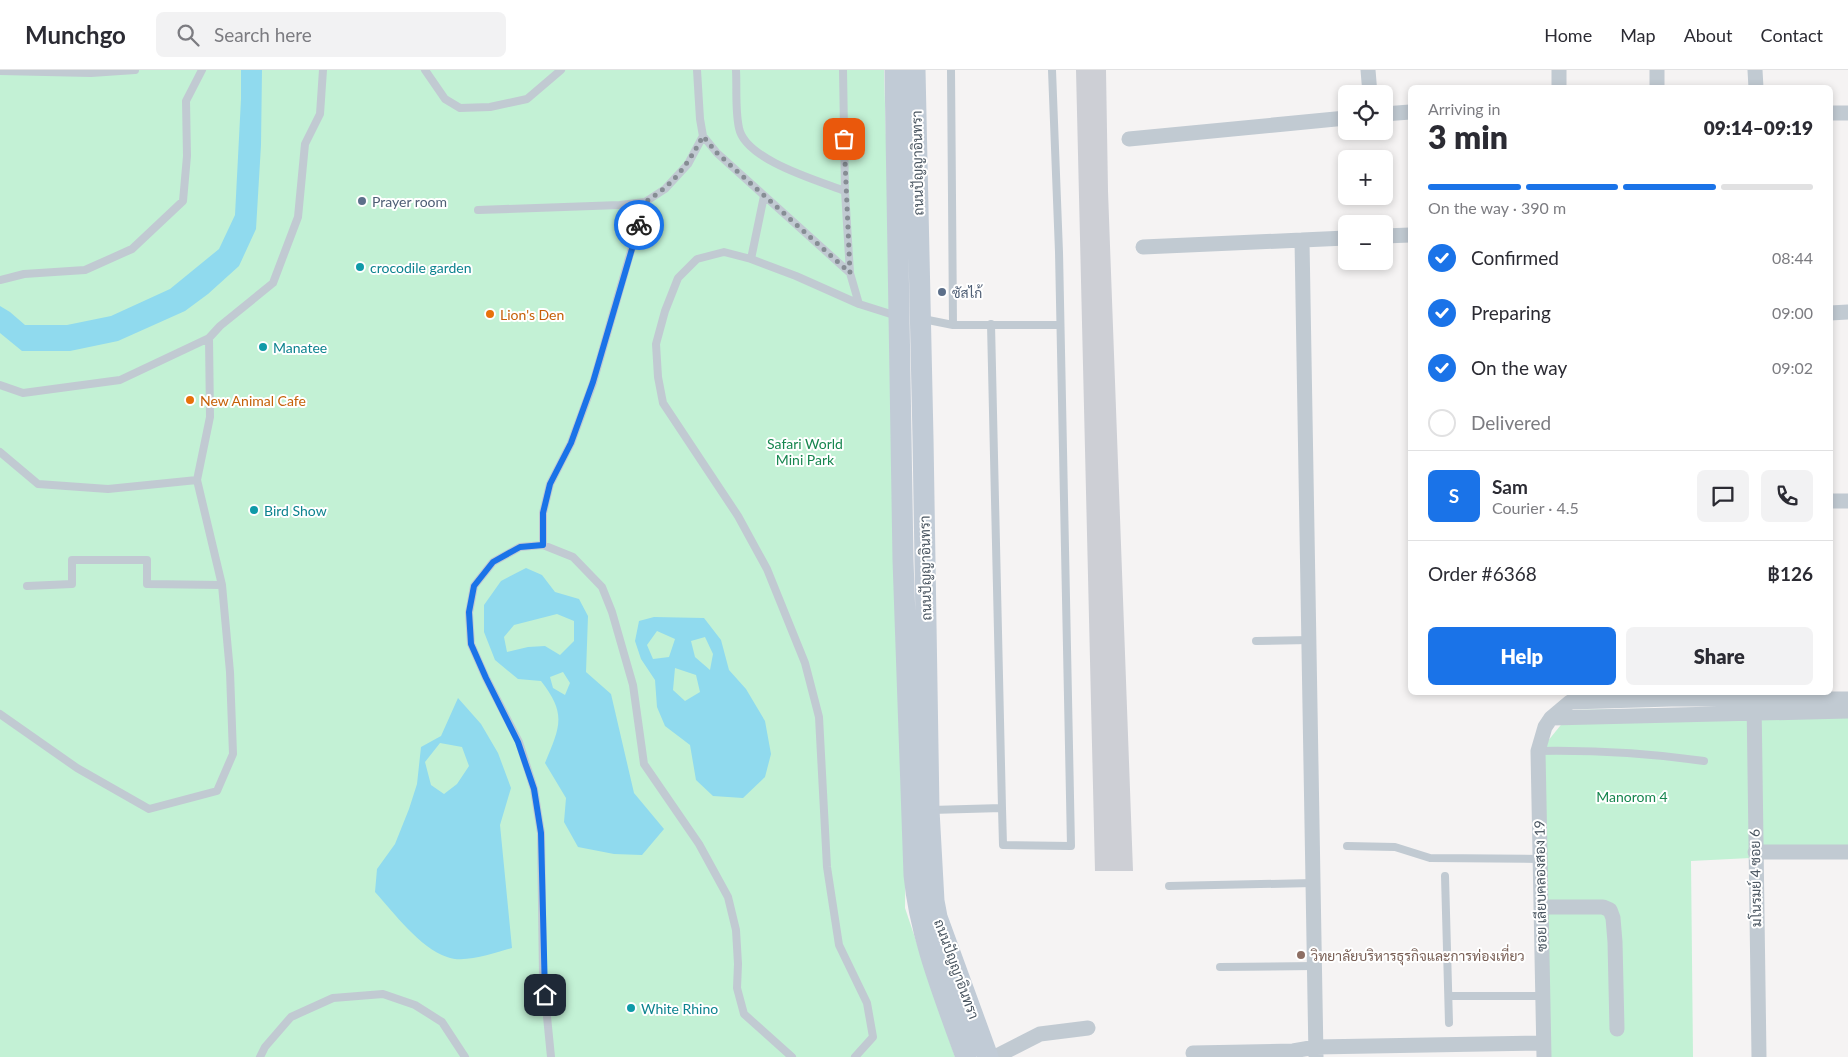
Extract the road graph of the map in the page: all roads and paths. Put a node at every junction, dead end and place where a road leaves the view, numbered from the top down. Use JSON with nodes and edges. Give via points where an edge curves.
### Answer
{"nodes":[{"id":1,"x":135,"y":70,"type":"edge"},
{"id":2,"x":202,"y":70,"type":"edge"},
{"id":3,"x":322,"y":70,"type":"edge"},
{"id":4,"x":425,"y":70,"type":"edge"},
{"id":5,"x":561,"y":70,"type":"edge"},
{"id":6,"x":696,"y":70,"type":"edge"},
{"id":7,"x":736,"y":70,"type":"edge"},
{"id":8,"x":843,"y":70,"type":"edge"},
{"id":9,"x":895,"y":70,"type":"edge"},
{"id":10,"x":915,"y":70,"type":"edge"},
{"id":11,"x":951,"y":70,"type":"edge"},
{"id":12,"x":1052,"y":70,"type":"edge"},
{"id":13,"x":1368,"y":70,"type":"edge"},
{"id":14,"x":1559,"y":70,"type":"edge"},
{"id":15,"x":1657,"y":70,"type":"edge"},
{"id":16,"x":1755,"y":70,"type":"edge"},
{"id":17,"x":0,"y":71,"type":"edge"},
{"id":18,"x":1369,"y":85,"type":"edge"},
{"id":19,"x":1559,"y":85,"type":"edge"},
{"id":20,"x":1657,"y":85,"type":"edge"},
{"id":21,"x":1756,"y":85,"type":"edge"},
{"id":22,"x":1408,"y":112,"type":"edge"},
{"id":23,"x":1393,"y":113,"type":"edge"},
{"id":24,"x":1848,"y":113,"type":"edge"},
{"id":25,"x":1833,"y":114,"type":"edge"},
{"id":26,"x":1338,"y":119,"type":"edge"},
{"id":27,"x":703,"y":136,"type":"junction"},
{"id":28,"x":1129,"y":139,"type":"dead end"},
{"id":29,"x":846,"y":191,"type":"junction"},
{"id":30,"x":764,"y":196,"type":"junction"},
{"id":31,"x":645,"y":202,"type":"junction"},
{"id":32,"x":478,"y":210,"type":"dead end"},
{"id":33,"x":1408,"y":235,"type":"edge"},
{"id":34,"x":1393,"y":236,"type":"edge"},
{"id":35,"x":1338,"y":238,"type":"edge"},
{"id":36,"x":1302,"y":240,"type":"junction"},
{"id":37,"x":1143,"y":247,"type":"dead end"},
{"id":38,"x":751,"y":259,"type":"junction"},
{"id":39,"x":850,"y":273,"type":"junction"},
{"id":40,"x":0,"y":280,"type":"edge"},
{"id":41,"x":859,"y":304,"type":"junction"},
{"id":42,"x":1848,"y":312,"type":"edge"},
{"id":43,"x":1833,"y":313,"type":"edge"},
{"id":44,"x":910,"y":318,"type":"junction"},
{"id":45,"x":991,"y":324,"type":"junction"},
{"id":46,"x":953,"y":325,"type":"junction"},
{"id":47,"x":1060,"y":325,"type":"junction"},
{"id":48,"x":209,"y":338,"type":"junction"},
{"id":49,"x":0,"y":385,"type":"edge"},
{"id":50,"x":0,"y":452,"type":"edge"},
{"id":51,"x":197,"y":480,"type":"junction"},
{"id":52,"x":1833,"y":501,"type":"edge"},
{"id":53,"x":1848,"y":501,"type":"edge"},
{"id":54,"x":543,"y":545,"type":"junction"},
{"id":55,"x":222,"y":585,"type":"junction"},
{"id":56,"x":26,"y":586,"type":"dead end"},
{"id":57,"x":1310,"y":640,"type":"junction"},
{"id":58,"x":1256,"y":641,"type":"dead end"},
{"id":59,"x":1848,"y":699,"type":"edge"},
{"id":60,"x":1672,"y":702,"type":"edge"},
{"id":61,"x":1762,"y":703,"type":"edge"},
{"id":62,"x":1570,"y":704,"type":"edge"},
{"id":63,"x":1848,"y":711,"type":"edge"},
{"id":64,"x":0,"y":714,"type":"edge"},
{"id":65,"x":1538,"y":752,"type":"junction"},
{"id":66,"x":1704,"y":761,"type":"dead end"},
{"id":67,"x":1002,"y":808,"type":"junction"},
{"id":68,"x":920,"y":811,"type":"junction"},
{"id":69,"x":1347,"y":846,"type":"dead end"},
{"id":70,"x":1755,"y":852,"type":"junction"},
{"id":71,"x":1848,"y":852,"type":"edge"},
{"id":72,"x":1540,"y":859,"type":"junction"},
{"id":73,"x":1445,"y":876,"type":"dead end"},
{"id":74,"x":1313,"y":883,"type":"junction"},
{"id":75,"x":1169,"y":886,"type":"dead end"},
{"id":76,"x":1541,"y":907,"type":"junction"},
{"id":77,"x":1316,"y":966,"type":"junction"},
{"id":78,"x":1220,"y":967,"type":"dead end"},
{"id":79,"x":1449,"y":996,"type":"junction"},
{"id":80,"x":1542,"y":996,"type":"junction"},
{"id":81,"x":1449,"y":1023,"type":"dead end"},
{"id":82,"x":1088,"y":1028,"type":"dead end"},
{"id":83,"x":1618,"y":1029,"type":"dead end"},
{"id":84,"x":1544,"y":1050,"type":"edge"},
{"id":85,"x":1017,"y":1052,"type":"edge"},
{"id":86,"x":1193,"y":1053,"type":"dead end"},
{"id":87,"x":1308,"y":1053,"type":"edge"},
{"id":88,"x":260,"y":1057,"type":"edge"},
{"id":89,"x":465,"y":1057,"type":"edge"},
{"id":90,"x":551,"y":1057,"type":"edge"},
{"id":91,"x":792,"y":1057,"type":"edge"},
{"id":92,"x":855,"y":1057,"type":"edge"},
{"id":93,"x":966,"y":1057,"type":"edge"},
{"id":94,"x":988,"y":1057,"type":"edge"},
{"id":95,"x":995,"y":1057,"type":"edge"},
{"id":96,"x":1759,"y":1057,"type":"edge"}],
"edges":[{"from":1,"to":17,"type":"lane","via":[[91,73]]},
{"from":2,"to":40,"type":"lane","via":[[186,101],[187,156],[183,200],[132,249],[85,270],[24,274]]},
{"from":3,"to":48,"type":"lane","via":[[320,114],[305,144],[298,217],[273,284]]},
{"from":4,"to":5,"type":"lane","via":[[445,99],[460,108],[490,107],[528,99]]},
{"from":6,"to":27,"type":"lane"},
{"from":7,"to":29,"type":"lane","via":[[739,128],[746,142],[775,165]]},
{"from":8,"to":29,"type":"lane"},
{"from":9,"to":44,"type":"street","name":"ถนนปัญญาอินทรา"},
{"from":10,"to":44,"type":"street","name":"ถนนปัญญาอินทรา"},
{"from":11,"to":46,"type":"lane"},
{"from":12,"to":47,"type":"lane"},
{"from":13,"to":18,"type":"street"},
{"from":14,"to":19,"type":"street"},
{"from":15,"to":20,"type":"street"},
{"from":16,"to":21,"type":"street"},
{"from":22,"to":23,"type":"street"},
{"from":24,"to":25,"type":"street"},
{"from":26,"to":28,"type":"street"},
{"from":27,"to":30,"type":"lane"},
{"from":27,"to":31,"type":"lane","via":[[688,164],[665,189]]},
{"from":29,"to":39,"type":"lane"},
{"from":30,"to":38,"type":"lane"},
{"from":30,"to":39,"type":"lane"},
{"from":31,"to":32,"type":"lane"},
{"from":31,"to":54,"type":"lane","via":[[593,382],[571,443],[550,484],[543,513]]},
{"from":33,"to":34,"type":"street"},
{"from":35,"to":36,"type":"street"},
{"from":36,"to":37,"type":"street"},
{"from":36,"to":57,"type":"street"},
{"from":38,"to":41,"type":"lane"},
{"from":38,"to":92,"type":"lane","via":[[724,252],[697,259],[678,278],[656,344],[658,377],[663,403],[738,516],[767,569],[805,662],[819,717],[827,867],[839,945],[867,1003],[873,1037]]},
{"from":39,"to":41,"type":"lane"},
{"from":41,"to":44,"type":"lane"},
{"from":42,"to":43,"type":"street"},
{"from":44,"to":46,"type":"lane"},
{"from":44,"to":68,"type":"street","name":"ถนนปัญญาอินทรา"},
{"from":45,"to":46,"type":"lane"},
{"from":45,"to":47,"type":"lane"},
{"from":45,"to":67,"type":"lane"},
{"from":47,"to":67,"type":"lane","via":[[1071,846],[1003,845]]},
{"from":48,"to":49,"type":"lane","via":[[120,380],[22,393]]},
{"from":48,"to":51,"type":"lane","via":[[210,417]]},
{"from":50,"to":51,"type":"lane","via":[[38,484],[108,489]]},
{"from":51,"to":55,"type":"lane"},
{"from":52,"to":53,"type":"street"},
{"from":54,"to":90,"type":"lane","via":[[520,547],[493,562],[474,586],[469,612],[471,644],[518,742],[534,789],[541,833],[543,976]]},
{"from":54,"to":91,"type":"lane","via":[[573,557],[602,587],[633,685],[644,764],[699,844],[728,897],[736,930],[737,988],[744,1014]]},
{"from":55,"to":56,"type":"lane","via":[[147,584],[147,560],[72,560],[72,584]]},
{"from":55,"to":64,"type":"lane","via":[[233,754],[217,791],[149,809],[78,768]]},
{"from":57,"to":58,"type":"lane"},
{"from":57,"to":74,"type":"street"},
{"from":59,"to":61,"type":"street","name":"ซอย เลียบคลองสอง 19"},
{"from":60,"to":61,"type":"street","name":"ซอย เลียบคลองสอง 19"},
{"from":60,"to":62,"type":"street","name":"ซอย เลียบคลองสอง 19"},
{"from":61,"to":63,"type":"street","name":"ซอย เลียบคลองสอง 19"},
{"from":61,"to":70,"type":"street","name":"มโนรมย์ 4 ซอย 6"},
{"from":62,"to":65,"type":"street","name":"ซอย เลียบคลองสอง 19","via":[[1551,718],[1541,736]]},
{"from":65,"to":66,"type":"lane","via":[[1596,750]]},
{"from":65,"to":72,"type":"street","name":"ซอย เลียบคลองสอง 19"},
{"from":67,"to":68,"type":"lane"},
{"from":68,"to":93,"type":"street","name":"ถนนปัญญาอินทรา","via":[[917,905]]},
{"from":68,"to":94,"type":"street","name":"ถนนปัญญาอินทรา","via":[[937,917]]},
{"from":69,"to":72,"type":"lane","via":[[1395,847],[1430,858]]},
{"from":70,"to":71,"type":"street"},
{"from":70,"to":96,"type":"street","name":"มโนรมย์ 4 ซอย 6"},
{"from":72,"to":76,"type":"street","name":"ซอย เลียบคลองสอง 19"},
{"from":73,"to":79,"type":"lane"},
{"from":74,"to":75,"type":"lane"},
{"from":74,"to":77,"type":"street"},
{"from":76,"to":80,"type":"street","name":"ซอย เลียบคลองสอง 19"},
{"from":76,"to":83,"type":"street","via":[[1603,906],[1610,910]]},
{"from":77,"to":78,"type":"lane"},
{"from":77,"to":87,"type":"street"},
{"from":79,"to":80,"type":"lane"},
{"from":79,"to":81,"type":"lane"},
{"from":80,"to":84,"type":"street","name":"ซอย เลียบคลองสอง 19"},
{"from":82,"to":85,"type":"street","via":[[1040,1034]]},
{"from":84,"to":87,"type":"street"},
{"from":85,"to":95,"type":"street"},
{"from":86,"to":87,"type":"street"},
{"from":88,"to":89,"type":"lane","via":[[291,1017],[333,998],[384,994],[415,1005],[442,1022]]}]}
